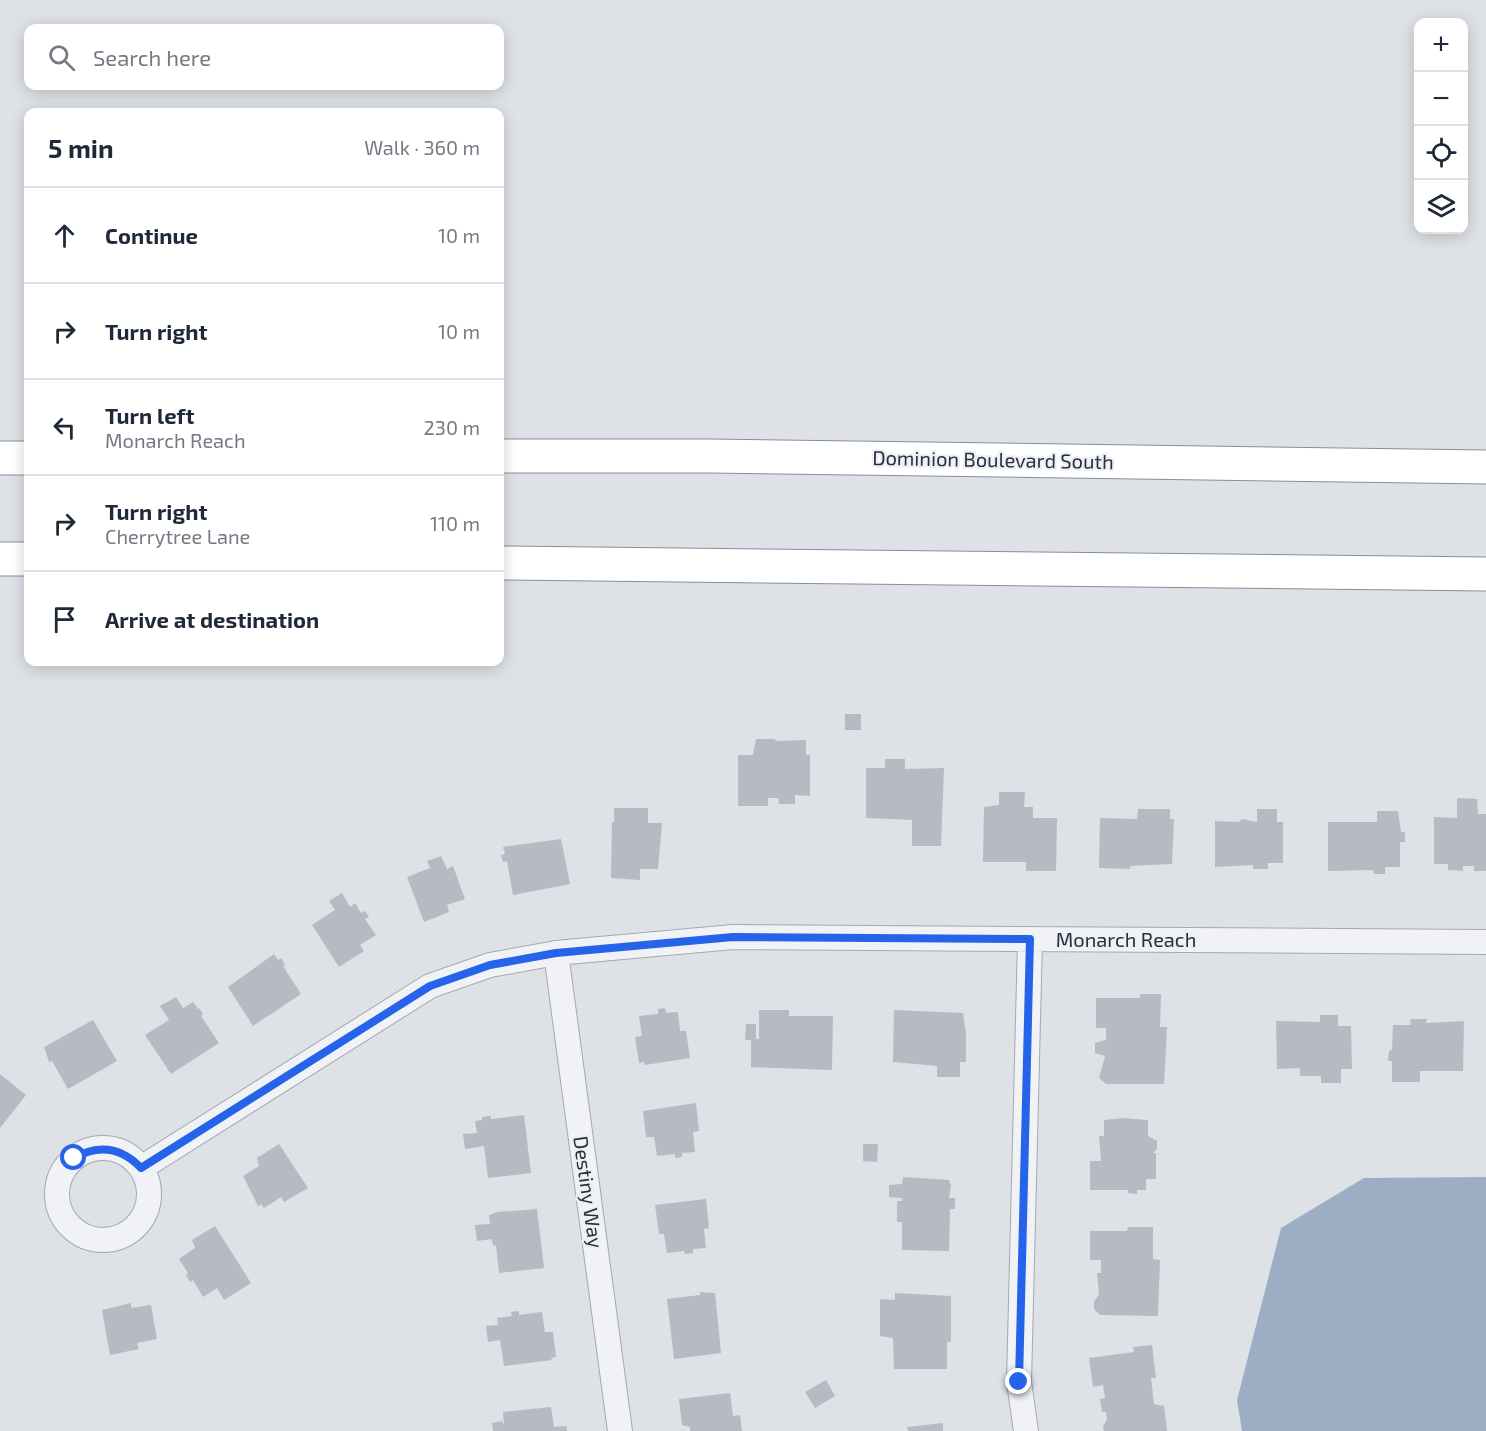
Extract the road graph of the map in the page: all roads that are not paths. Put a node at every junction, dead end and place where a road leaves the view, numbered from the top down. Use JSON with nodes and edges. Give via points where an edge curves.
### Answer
{"nodes":[{"id":1,"x":504,"y":456,"type":"edge"},
{"id":2,"x":0,"y":458,"type":"edge"},
{"id":3,"x":24,"y":458,"type":"edge"},
{"id":4,"x":1486,"y":467,"type":"edge"},
{"id":5,"x":0,"y":559,"type":"edge"},
{"id":6,"x":24,"y":559,"type":"edge"},
{"id":7,"x":504,"y":563,"type":"edge"},
{"id":8,"x":1392,"y":573,"type":"junction"},
{"id":9,"x":1486,"y":574,"type":"edge"},
{"id":10,"x":1486,"y":582,"type":"edge"},
{"id":11,"x":1030,"y":939,"type":"junction"},
{"id":12,"x":1486,"y":942,"type":"edge"},
{"id":13,"x":556,"y":953,"type":"junction"},
{"id":14,"x":141,"y":1168,"type":"dead end"},
{"id":15,"x":620,"y":1431,"type":"edge"},
{"id":16,"x":1026,"y":1431,"type":"edge"}],
"edges":[{"from":1,"to":4,"type":"highway","name":"Dominion Boulevard South"},
{"from":2,"to":3,"type":"highway"},
{"from":5,"to":6,"type":"highway"},
{"from":7,"to":8,"type":"highway"},
{"from":8,"to":9,"type":"highway"},
{"from":8,"to":10,"type":"highway"},
{"from":11,"to":12,"type":"street","name":"Monarch Reach"},
{"from":11,"to":13,"type":"street","name":"Monarch Reach","via":[[733,937]]},
{"from":11,"to":16,"type":"street","via":[[1019,1382]]},
{"from":13,"to":14,"type":"street","name":"Monarch Reach","via":[[490,965],[430,986]]},
{"from":13,"to":15,"type":"street","name":"Destiny Way"}]}
